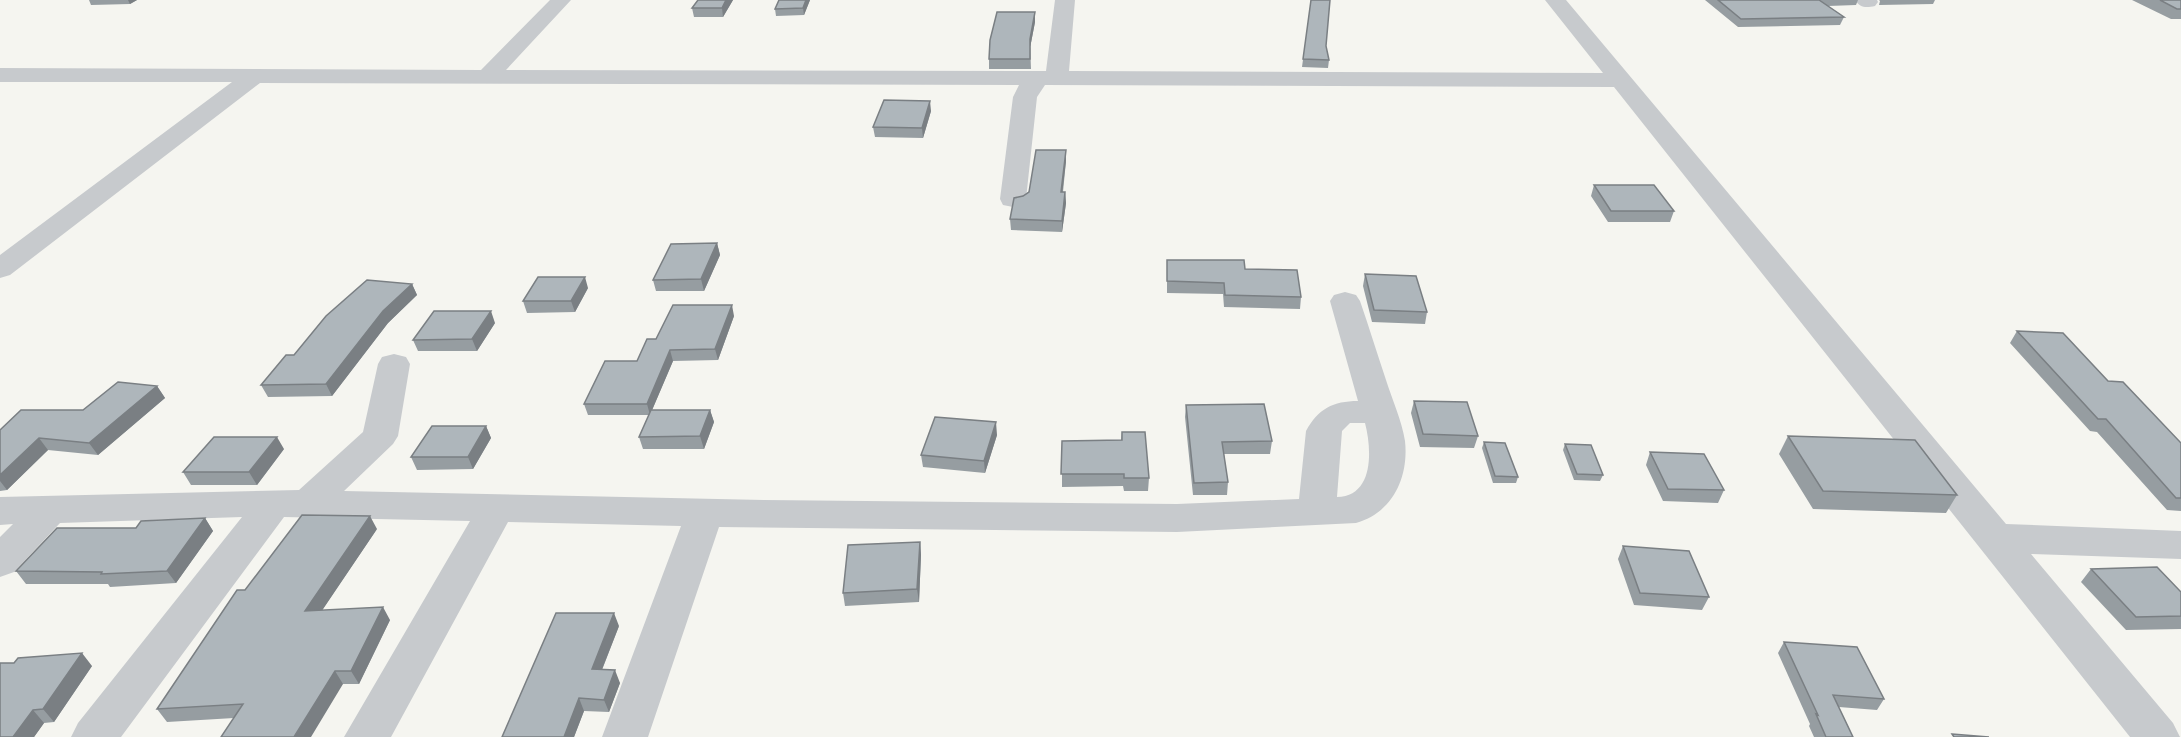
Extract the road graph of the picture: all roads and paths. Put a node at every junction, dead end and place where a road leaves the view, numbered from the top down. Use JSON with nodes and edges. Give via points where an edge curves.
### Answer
{"nodes":[{"id":1,"x":561,"y":0,"type":"edge"},
{"id":2,"x":1065,"y":0,"type":"edge"},
{"id":3,"x":1555,"y":0,"type":"edge"},
{"id":4,"x":0,"y":75,"type":"edge"},
{"id":5,"x":256,"y":75,"type":"junction"},
{"id":6,"x":488,"y":75,"type":"junction"},
{"id":7,"x":1049,"y":77,"type":"junction"},
{"id":8,"x":1621,"y":80,"type":"junction"},
{"id":9,"x":1013,"y":199,"type":"edge"},
{"id":10,"x":2,"y":266,"type":"edge"},
{"id":11,"x":1345,"y":301,"type":"dead end"},
{"id":12,"x":394,"y":364,"type":"dead end"},
{"id":13,"x":1379,"y":413,"type":"junction"},
{"id":14,"x":291,"y":504,"type":"junction"},
{"id":15,"x":497,"y":508,"type":"junction"},
{"id":16,"x":50,"y":510,"type":"junction"},
{"id":17,"x":0,"y":511,"type":"edge"},
{"id":18,"x":1317,"y":512,"type":"junction"},
{"id":19,"x":705,"y":513,"type":"junction"},
{"id":20,"x":1995,"y":538,"type":"junction"},
{"id":21,"x":2181,"y":545,"type":"edge"},
{"id":22,"x":0,"y":562,"type":"edge"},
{"id":23,"x":94,"y":737,"type":"edge"},
{"id":24,"x":367,"y":737,"type":"edge"},
{"id":25,"x":625,"y":737,"type":"edge"},
{"id":26,"x":2157,"y":737,"type":"edge"}],
"edges":[{"from":1,"to":6,"type":"street"},
{"from":2,"to":7,"type":"street"},
{"from":3,"to":8,"type":"street"},
{"from":4,"to":5,"type":"street"},
{"from":5,"to":6,"type":"street"},
{"from":5,"to":10,"type":"street"},
{"from":6,"to":7,"type":"street"},
{"from":7,"to":8,"type":"street"},
{"from":7,"to":9,"type":"street","via":[[1029,87],[1025,97]]},
{"from":8,"to":20,"type":"street"},
{"from":11,"to":13,"type":"street"},
{"from":12,"to":14,"type":"street","via":[[380,436]]},
{"from":13,"to":18,"type":"street","via":[[1340,413],[1328,421]]},
{"from":13,"to":18,"type":"street","via":[[1388,460],[1381,487],[1372,501],[1356,510]]},
{"from":14,"to":15,"type":"street"},
{"from":14,"to":16,"type":"street"},
{"from":14,"to":23,"type":"street"},
{"from":15,"to":19,"type":"street"},
{"from":15,"to":24,"type":"street"},
{"from":16,"to":17,"type":"street"},
{"from":16,"to":22,"type":"street"},
{"from":18,"to":19,"type":"street","via":[[1177,518]]},
{"from":19,"to":25,"type":"street"},
{"from":20,"to":21,"type":"street"},
{"from":20,"to":26,"type":"street"}]}
